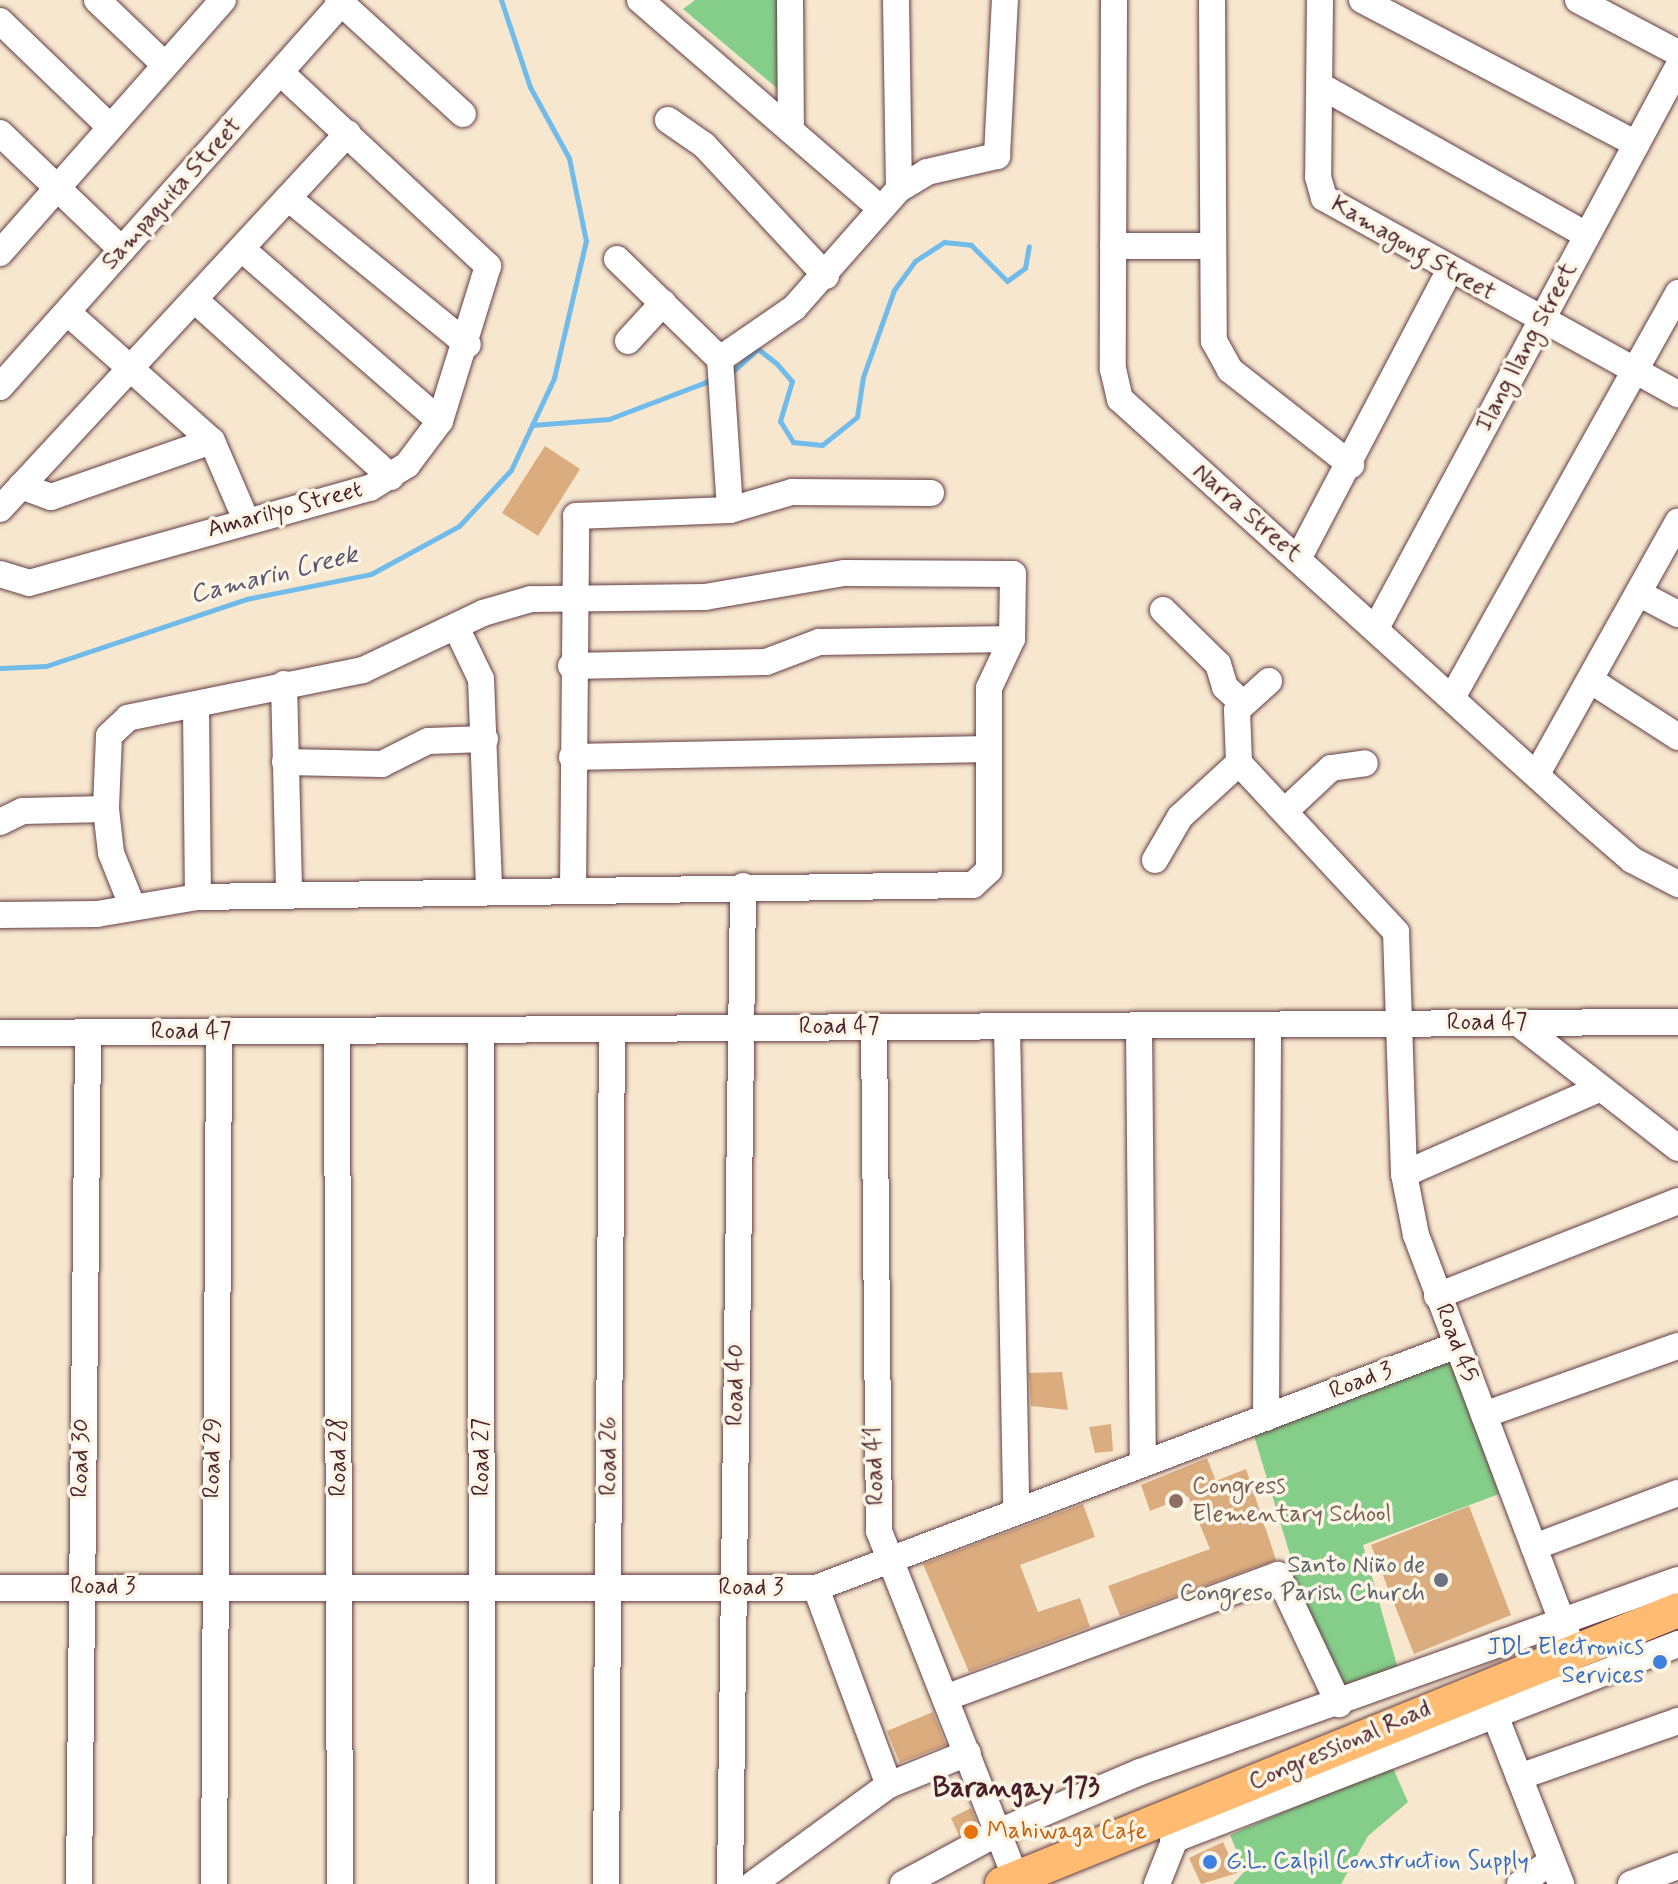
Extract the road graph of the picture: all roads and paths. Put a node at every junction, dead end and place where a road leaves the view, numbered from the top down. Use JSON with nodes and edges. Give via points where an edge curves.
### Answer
{"nodes":[{"id":1,"x":97,"y":0,"type":"edge"},
{"id":2,"x":222,"y":0,"type":"edge"},
{"id":3,"x":640,"y":0,"type":"edge"},
{"id":4,"x":790,"y":0,"type":"edge"},
{"id":5,"x":896,"y":0,"type":"edge"},
{"id":6,"x":1005,"y":0,"type":"edge"},
{"id":7,"x":1114,"y":0,"type":"edge"},
{"id":8,"x":1212,"y":0,"type":"edge"},
{"id":9,"x":1320,"y":0,"type":"edge"},
{"id":10,"x":1362,"y":0,"type":"edge"},
{"id":11,"x":1578,"y":0,"type":"edge"},
{"id":12,"x":341,"y":1,"type":"edge"},
{"id":13,"x":0,"y":21,"type":"edge"},
{"id":14,"x":1678,"y":53,"type":"edge"},
{"id":15,"x":165,"y":65,"type":"junction"},
{"id":16,"x":1678,"y":67,"type":"edge"},
{"id":17,"x":281,"y":73,"type":"junction"},
{"id":18,"x":1321,"y":86,"type":"junction"},
{"id":19,"x":463,"y":114,"type":"dead end"},
{"id":20,"x":668,"y":120,"type":"dead end"},
{"id":21,"x":110,"y":127,"type":"junction"},
{"id":22,"x":791,"y":130,"type":"junction"},
{"id":23,"x":0,"y":133,"type":"edge"},
{"id":24,"x":348,"y":133,"type":"junction"},
{"id":25,"x":1636,"y":144,"type":"junction"},
{"id":26,"x":59,"y":189,"type":"junction"},
{"id":27,"x":899,"y":189,"type":"junction"},
{"id":28,"x":288,"y":198,"type":"junction"},
{"id":29,"x":880,"y":208,"type":"junction"},
{"id":30,"x":1587,"y":235,"type":"junction"},
{"id":31,"x":1113,"y":246,"type":"junction"},
{"id":32,"x":1213,"y":246,"type":"junction"},
{"id":33,"x":242,"y":249,"type":"junction"},
{"id":34,"x":122,"y":250,"type":"junction"},
{"id":35,"x":0,"y":253,"type":"edge"},
{"id":36,"x":617,"y":259,"type":"dead end"},
{"id":37,"x":1449,"y":271,"type":"junction"},
{"id":38,"x":826,"y":276,"type":"junction"},
{"id":39,"x":1678,"y":293,"type":"edge"},
{"id":40,"x":195,"y":300,"type":"junction"},
{"id":41,"x":663,"y":303,"type":"junction"},
{"id":42,"x":67,"y":312,"type":"junction"},
{"id":43,"x":1541,"y":321,"type":"junction"},
{"id":44,"x":628,"y":341,"type":"dead end"},
{"id":45,"x":468,"y":345,"type":"junction"},
{"id":46,"x":720,"y":359,"type":"junction"},
{"id":47,"x":133,"y":368,"type":"junction"},
{"id":48,"x":1635,"y":370,"type":"junction"},
{"id":49,"x":0,"y":387,"type":"edge"},
{"id":50,"x":1678,"y":394,"type":"edge"},
{"id":51,"x":440,"y":421,"type":"junction"},
{"id":52,"x":212,"y":441,"type":"junction"},
{"id":53,"x":1351,"y":465,"type":"junction"},
{"id":54,"x":391,"y":477,"type":"junction"},
{"id":55,"x":21,"y":486,"type":"junction"},
{"id":56,"x":931,"y":493,"type":"dead end"},
{"id":57,"x":0,"y":509,"type":"edge"},
{"id":58,"x":730,"y":510,"type":"junction"},
{"id":59,"x":246,"y":520,"type":"junction"},
{"id":60,"x":1678,"y":522,"type":"edge"},
{"id":61,"x":1298,"y":559,"type":"junction"},
{"id":62,"x":0,"y":574,"type":"edge"},
{"id":63,"x":1638,"y":593,"type":"junction"},
{"id":64,"x":571,"y":598,"type":"junction"},
{"id":65,"x":1163,"y":610,"type":"dead end"},
{"id":66,"x":1678,"y":614,"type":"edge"},
{"id":67,"x":1376,"y":628,"type":"junction"},
{"id":68,"x":457,"y":629,"type":"junction"},
{"id":69,"x":1012,"y":639,"type":"junction"},
{"id":70,"x":571,"y":666,"type":"junction"},
{"id":71,"x":1590,"y":680,"type":"junction"},
{"id":72,"x":1269,"y":681,"type":"dead end"},
{"id":73,"x":284,"y":684,"type":"junction"},
{"id":74,"x":1453,"y":696,"type":"junction"},
{"id":75,"x":1242,"y":703,"type":"junction"},
{"id":76,"x":196,"y":709,"type":"junction"},
{"id":77,"x":1678,"y":737,"type":"edge"},
{"id":78,"x":485,"y":739,"type":"junction"},
{"id":79,"x":989,"y":749,"type":"junction"},
{"id":80,"x":572,"y":757,"type":"junction"},
{"id":81,"x":285,"y":762,"type":"junction"},
{"id":82,"x":1239,"y":763,"type":"junction"},
{"id":83,"x":1365,"y":763,"type":"dead end"},
{"id":84,"x":1538,"y":772,"type":"junction"},
{"id":85,"x":106,"y":809,"type":"junction"},
{"id":86,"x":1285,"y":811,"type":"junction"},
{"id":87,"x":0,"y":822,"type":"edge"},
{"id":88,"x":1155,"y":860,"type":"dead end"},
{"id":89,"x":1678,"y":884,"type":"edge"},
{"id":90,"x":743,"y":886,"type":"junction"},
{"id":91,"x":489,"y":890,"type":"junction"},
{"id":92,"x":573,"y":891,"type":"junction"},
{"id":93,"x":289,"y":896,"type":"junction"},
{"id":94,"x":198,"y":897,"type":"junction"},
{"id":95,"x":131,"y":903,"type":"junction"},
{"id":96,"x":0,"y":915,"type":"edge"},
{"id":97,"x":1678,"y":1022,"type":"edge"},
{"id":98,"x":1518,"y":1023,"type":"junction"},
{"id":99,"x":1403,"y":1024,"type":"junction"},
{"id":100,"x":1139,"y":1025,"type":"junction"},
{"id":101,"x":1268,"y":1025,"type":"junction"},
{"id":102,"x":1007,"y":1026,"type":"junction"},
{"id":103,"x":874,"y":1027,"type":"junction"},
{"id":104,"x":741,"y":1028,"type":"junction"},
{"id":105,"x":612,"y":1029,"type":"junction"},
{"id":106,"x":481,"y":1030,"type":"junction"},
{"id":107,"x":219,"y":1031,"type":"junction"},
{"id":108,"x":337,"y":1031,"type":"junction"},
{"id":109,"x":88,"y":1032,"type":"junction"},
{"id":110,"x":0,"y":1033,"type":"edge"},
{"id":111,"x":1599,"y":1089,"type":"junction"},
{"id":112,"x":1678,"y":1148,"type":"edge"},
{"id":113,"x":1404,"y":1174,"type":"junction"},
{"id":114,"x":1678,"y":1201,"type":"edge"},
{"id":115,"x":1437,"y":1296,"type":"junction"},
{"id":116,"x":1457,"y":1345,"type":"junction"},
{"id":117,"x":1678,"y":1346,"type":"edge"},
{"id":118,"x":1484,"y":1415,"type":"junction"},
{"id":119,"x":1266,"y":1418,"type":"junction"},
{"id":120,"x":1143,"y":1463,"type":"junction"},
{"id":121,"x":1678,"y":1493,"type":"edge"},
{"id":122,"x":1016,"y":1510,"type":"junction"},
{"id":123,"x":1534,"y":1547,"type":"junction"},
{"id":124,"x":889,"y":1559,"type":"junction"},
{"id":125,"x":1678,"y":1580,"type":"edge"},
{"id":126,"x":340,"y":1585,"type":"junction"},
{"id":127,"x":212,"y":1587,"type":"junction"},
{"id":128,"x":482,"y":1587,"type":"junction"},
{"id":129,"x":608,"y":1587,"type":"junction"},
{"id":130,"x":0,"y":1588,"type":"edge"},
{"id":131,"x":79,"y":1588,"type":"junction"},
{"id":132,"x":734,"y":1588,"type":"junction"},
{"id":133,"x":816,"y":1588,"type":"junction"},
{"id":134,"x":1678,"y":1610,"type":"edge"},
{"id":135,"x":1568,"y":1636,"type":"junction"},
{"id":136,"x":1678,"y":1644,"type":"edge"},
{"id":137,"x":945,"y":1698,"type":"junction"},
{"id":138,"x":1489,"y":1701,"type":"junction"},
{"id":139,"x":1339,"y":1704,"type":"junction"},
{"id":140,"x":1678,"y":1721,"type":"edge"},
{"id":141,"x":968,"y":1753,"type":"junction"},
{"id":142,"x":1519,"y":1777,"type":"junction"},
{"id":143,"x":889,"y":1785,"type":"junction"},
{"id":144,"x":1180,"y":1826,"type":"junction"},
{"id":145,"x":1001,"y":1831,"type":"junction"},
{"id":146,"x":1678,"y":1866,"type":"edge"},
{"id":147,"x":1557,"y":1873,"type":"edge"},
{"id":148,"x":1013,"y":1881,"type":"edge"},
{"id":149,"x":79,"y":1884,"type":"edge"},
{"id":150,"x":214,"y":1884,"type":"edge"},
{"id":151,"x":340,"y":1884,"type":"edge"},
{"id":152,"x":482,"y":1884,"type":"edge"},
{"id":153,"x":606,"y":1884,"type":"edge"},
{"id":154,"x":730,"y":1884,"type":"edge"},
{"id":155,"x":753,"y":1884,"type":"edge"},
{"id":156,"x":903,"y":1884,"type":"edge"},
{"id":157,"x":1157,"y":1884,"type":"edge"},
{"id":158,"x":1520,"y":1884,"type":"edge"},
{"id":159,"x":1631,"y":1884,"type":"edge"}],
"edges":[{"from":1,"to":15,"type":"street"},
{"from":2,"to":15,"type":"street"},
{"from":3,"to":22,"type":"street"},
{"from":4,"to":22,"type":"street"},
{"from":5,"to":27,"type":"street"},
{"from":6,"to":27,"type":"street","via":[[997,156],[927,172]]},
{"from":7,"to":31,"type":"street","name":"Narra Street"},
{"from":8,"to":32,"type":"street"},
{"from":9,"to":18,"type":"street","name":"Kamagong Street"},
{"from":10,"to":25,"type":"street"},
{"from":11,"to":14,"type":"street"},
{"from":12,"to":17,"type":"street","name":"Sampaguita Street"},
{"from":12,"to":19,"type":"street"},
{"from":13,"to":21,"type":"street"},
{"from":15,"to":21,"type":"street"},
{"from":16,"to":25,"type":"street","name":"Ilang Ilang Street"},
{"from":17,"to":24,"type":"street","name":"Amarilyo Street"},
{"from":17,"to":34,"type":"street","name":"Sampaguita Street"},
{"from":18,"to":30,"type":"street"},
{"from":18,"to":37,"type":"street","name":"Kamagong Street","via":[[1324,198]]},
{"from":20,"to":38,"type":"street","via":[[704,145]]},
{"from":21,"to":26,"type":"street"},
{"from":22,"to":29,"type":"street"},
{"from":23,"to":26,"type":"street"},
{"from":24,"to":28,"type":"street"},
{"from":24,"to":45,"type":"street","name":"Amarilyo Street","via":[[488,266]]},
{"from":25,"to":30,"type":"street","name":"Ilang Ilang Street"},
{"from":26,"to":34,"type":"street"},
{"from":26,"to":35,"type":"street"},
{"from":27,"to":29,"type":"street"},
{"from":28,"to":33,"type":"street"},
{"from":28,"to":45,"type":"street"},
{"from":29,"to":38,"type":"street"},
{"from":30,"to":43,"type":"street","name":"Ilang Ilang Street"},
{"from":31,"to":32,"type":"street"},
{"from":31,"to":61,"type":"street","name":"Narra Street","via":[[1120,399]]},
{"from":32,"to":53,"type":"street","via":[[1220,356]]},
{"from":33,"to":40,"type":"street"},
{"from":33,"to":51,"type":"street"},
{"from":34,"to":42,"type":"street","name":"Sampaguita Street"},
{"from":36,"to":41,"type":"street"},
{"from":37,"to":43,"type":"street","name":"Kamagong Street"},
{"from":37,"to":53,"type":"street"},
{"from":38,"to":46,"type":"street","via":[[771,327]]},
{"from":39,"to":48,"type":"street"},
{"from":40,"to":47,"type":"street"},
{"from":40,"to":54,"type":"street"},
{"from":41,"to":44,"type":"street"},
{"from":41,"to":46,"type":"street"},
{"from":42,"to":47,"type":"street"},
{"from":42,"to":49,"type":"street","name":"Sampaguita Street"},
{"from":43,"to":48,"type":"street","name":"Kamagong Street"},
{"from":43,"to":67,"type":"street","name":"Ilang Ilang Street"},
{"from":45,"to":51,"type":"street","name":"Amarilyo Street"},
{"from":46,"to":58,"type":"street"},
{"from":47,"to":52,"type":"street"},
{"from":47,"to":55,"type":"street"},
{"from":48,"to":50,"type":"street","name":"Kamagong Street"},
{"from":48,"to":74,"type":"street"},
{"from":51,"to":54,"type":"street","name":"Amarilyo Street"},
{"from":52,"to":55,"type":"street","via":[[51,497]]},
{"from":52,"to":59,"type":"street"},
{"from":53,"to":61,"type":"street"},
{"from":54,"to":59,"type":"street","name":"Amarilyo Street"},
{"from":55,"to":57,"type":"street"},
{"from":56,"to":58,"type":"street","via":[[792,492]]},
{"from":58,"to":64,"type":"street","via":[[576,516]]},
{"from":59,"to":62,"type":"street","name":"Amarilyo Street","via":[[29,583]]},
{"from":60,"to":63,"type":"street"},
{"from":61,"to":67,"type":"street","name":"Narra Street"},
{"from":63,"to":66,"type":"street"},
{"from":63,"to":71,"type":"street"},
{"from":64,"to":68,"type":"street","via":[[507,603]]},
{"from":64,"to":69,"type":"street","via":[[705,597],[833,573],[1013,574]]},
{"from":64,"to":70,"type":"street"},
{"from":65,"to":75,"type":"street","via":[[1218,664],[1225,687]]},
{"from":67,"to":74,"type":"street","name":"Narra Street"},
{"from":68,"to":73,"type":"street","via":[[363,670]]},
{"from":68,"to":78,"type":"street","via":[[481,679]]},
{"from":69,"to":70,"type":"street","via":[[819,642],[766,662]]},
{"from":69,"to":79,"type":"street","via":[[989,688]]},
{"from":70,"to":80,"type":"street"},
{"from":71,"to":77,"type":"street"},
{"from":71,"to":84,"type":"street"},
{"from":72,"to":75,"type":"street"},
{"from":73,"to":76,"type":"street"},
{"from":73,"to":81,"type":"street"},
{"from":74,"to":84,"type":"street","name":"Narra Street"},
{"from":75,"to":82,"type":"street"},
{"from":76,"to":85,"type":"street","via":[[128,718],[109,736]]},
{"from":76,"to":94,"type":"street"},
{"from":78,"to":81,"type":"street","via":[[428,741],[382,764]]},
{"from":78,"to":91,"type":"street"},
{"from":79,"to":80,"type":"street"},
{"from":79,"to":90,"type":"street","via":[[984,880]]},
{"from":80,"to":92,"type":"street"},
{"from":81,"to":93,"type":"street"},
{"from":82,"to":86,"type":"street","name":"Road 45"},
{"from":82,"to":88,"type":"street","via":[[1180,817]]},
{"from":83,"to":86,"type":"street","via":[[1331,768]]},
{"from":84,"to":89,"type":"street","name":"Narra Street","via":[[1632,860]]},
{"from":85,"to":87,"type":"street","via":[[23,811]]},
{"from":85,"to":95,"type":"street","via":[[111,853]]},
{"from":86,"to":99,"type":"street","name":"Road 45","via":[[1396,932]]},
{"from":90,"to":92,"type":"street"},
{"from":90,"to":104,"type":"street","name":"Road 40"},
{"from":91,"to":92,"type":"street"},
{"from":91,"to":93,"type":"street"},
{"from":93,"to":94,"type":"street"},
{"from":94,"to":95,"type":"street"},
{"from":95,"to":96,"type":"street","via":[[97,914]]},
{"from":97,"to":98,"type":"street","name":"Road 47"},
{"from":98,"to":99,"type":"street","name":"Road 47"},
{"from":98,"to":111,"type":"street"},
{"from":99,"to":101,"type":"street","name":"Road 47"},
{"from":99,"to":113,"type":"street","name":"Road 45"},
{"from":100,"to":101,"type":"street","name":"Road 47"},
{"from":100,"to":102,"type":"street","name":"Road 47"},
{"from":100,"to":120,"type":"street"},
{"from":101,"to":119,"type":"street"},
{"from":102,"to":103,"type":"street","name":"Road 47"},
{"from":102,"to":122,"type":"street"},
{"from":103,"to":104,"type":"street","name":"Road 47"},
{"from":103,"to":124,"type":"street","name":"Road 41","via":[[873,1477]]},
{"from":104,"to":105,"type":"street","name":"Road 47"},
{"from":104,"to":132,"type":"street","name":"Road 40"},
{"from":105,"to":106,"type":"street","name":"Road 47"},
{"from":105,"to":129,"type":"street","name":"Road 26"},
{"from":106,"to":108,"type":"street","name":"Road 47"},
{"from":106,"to":128,"type":"street","name":"Road 27"},
{"from":107,"to":108,"type":"street","name":"Road 47"},
{"from":107,"to":109,"type":"street","name":"Road 47"},
{"from":107,"to":127,"type":"street","name":"Road 29"},
{"from":108,"to":126,"type":"street","name":"Road 28"},
{"from":109,"to":110,"type":"street","name":"Road 47"},
{"from":109,"to":131,"type":"street","name":"Road 30"},
{"from":111,"to":112,"type":"street"},
{"from":111,"to":113,"type":"street"},
{"from":113,"to":115,"type":"street","name":"Road 45"},
{"from":114,"to":115,"type":"street"},
{"from":115,"to":116,"type":"street","name":"Road 45"},
{"from":116,"to":118,"type":"street","name":"Road 45"},
{"from":116,"to":119,"type":"street","name":"Road 3"},
{"from":117,"to":118,"type":"street"},
{"from":118,"to":123,"type":"street","name":"Road 45"},
{"from":119,"to":120,"type":"street","name":"Road 3"},
{"from":120,"to":122,"type":"street","name":"Road 3"},
{"from":121,"to":123,"type":"street"},
{"from":122,"to":124,"type":"street","name":"Road 3"},
{"from":123,"to":135,"type":"street","name":"Road 45"},
{"from":124,"to":133,"type":"street","name":"Road 3"},
{"from":124,"to":137,"type":"street","name":"Road 41"},
{"from":125,"to":135,"type":"street"},
{"from":126,"to":127,"type":"street","name":"Road 3"},
{"from":126,"to":128,"type":"street","name":"Road 3"},
{"from":126,"to":151,"type":"street","name":"Road 28"},
{"from":127,"to":131,"type":"street","name":"Road 3"},
{"from":127,"to":150,"type":"street","name":"Road 29"},
{"from":128,"to":129,"type":"street","name":"Road 3"},
{"from":128,"to":152,"type":"street","name":"Road 27"},
{"from":129,"to":132,"type":"street","name":"Road 3"},
{"from":129,"to":153,"type":"street","name":"Road 26"},
{"from":130,"to":131,"type":"street","name":"Road 3"},
{"from":131,"to":149,"type":"street","name":"Road 30"},
{"from":132,"to":133,"type":"street","name":"Road 3"},
{"from":132,"to":154,"type":"street","name":"Road 40"},
{"from":133,"to":143,"type":"street"},
{"from":134,"to":135,"type":"main road","name":"Congressional Road"},
{"from":135,"to":138,"type":"main road","name":"Congressional Road"},
{"from":135,"to":139,"type":"street"},
{"from":136,"to":138,"type":"street"},
{"from":137,"to":139,"type":"street","via":[[1278,1575]]},
{"from":137,"to":141,"type":"street","name":"Road 41"},
{"from":138,"to":142,"type":"street"},
{"from":138,"to":144,"type":"main road","name":"Congressional Road"},
{"from":139,"to":145,"type":"street","via":[[1140,1772]]},
{"from":140,"to":142,"type":"street"},
{"from":141,"to":143,"type":"street"},
{"from":141,"to":145,"type":"street","name":"Road 41"},
{"from":142,"to":147,"type":"street"},
{"from":143,"to":155,"type":"street"},
{"from":144,"to":148,"type":"main road","name":"Congressional Road"},
{"from":144,"to":157,"type":"street"},
{"from":145,"to":148,"type":"street","name":"Road 41"},
{"from":145,"to":156,"type":"street"},
{"from":146,"to":159,"type":"street"},
{"from":147,"to":158,"type":"street"}]}
